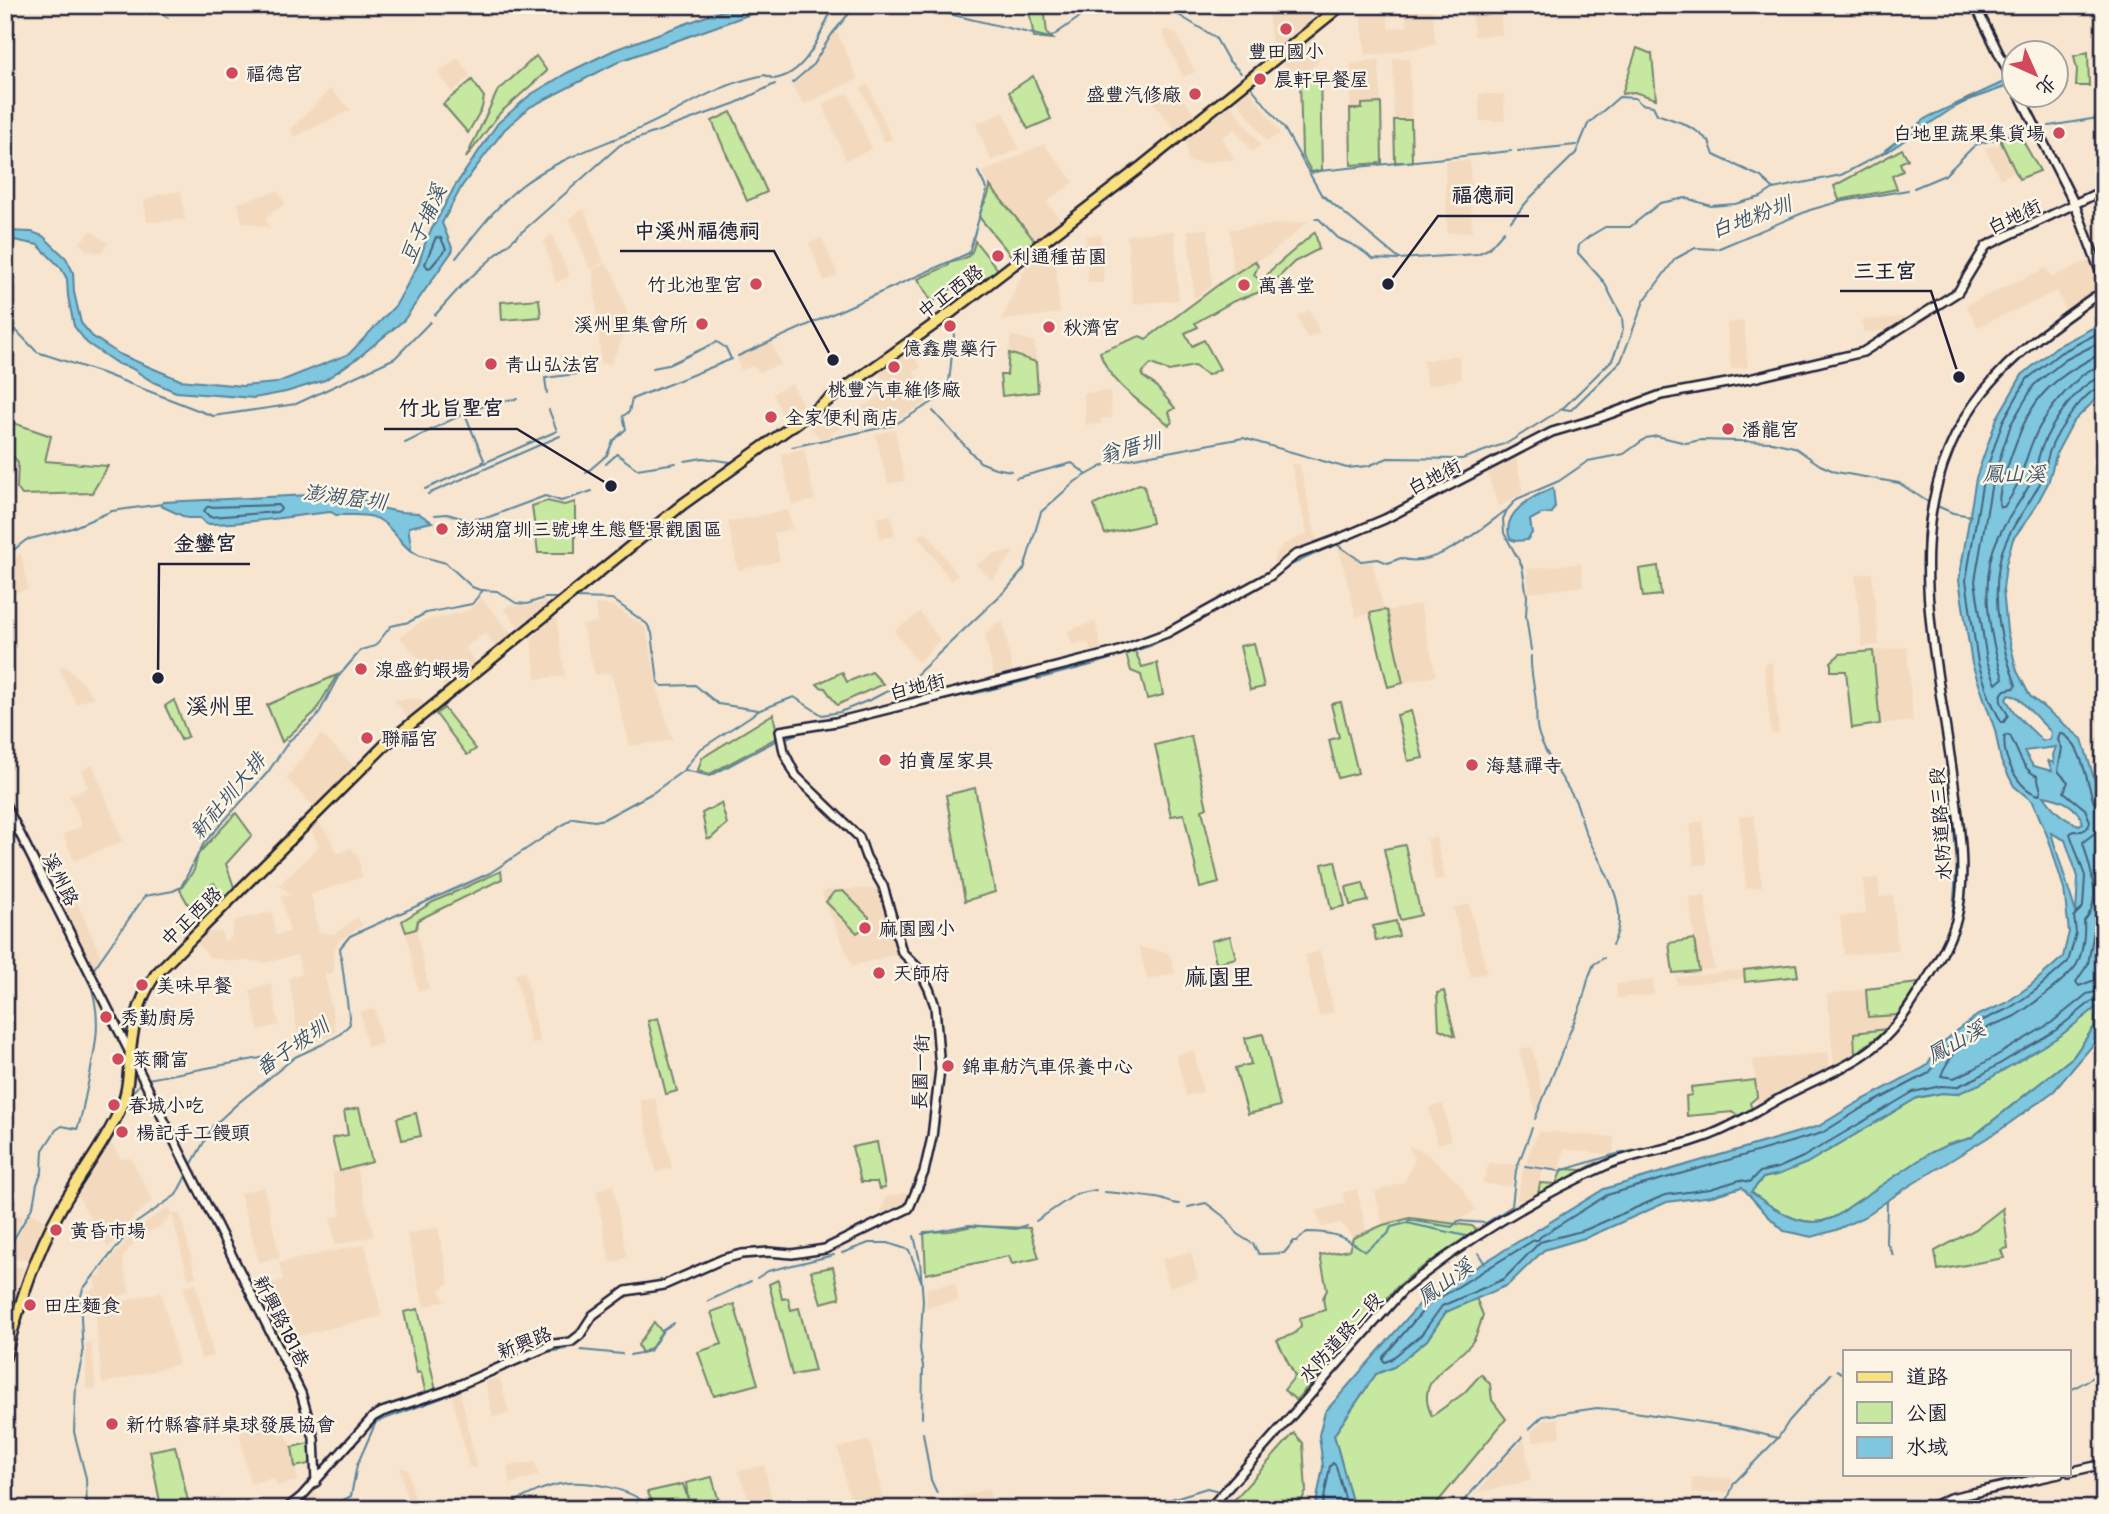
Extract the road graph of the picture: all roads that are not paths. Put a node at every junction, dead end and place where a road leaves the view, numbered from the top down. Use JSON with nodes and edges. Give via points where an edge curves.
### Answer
{"nodes":[{"id":1,"x":1342,"y":5,"type":"edge"},
{"id":2,"x":1975,"y":5,"type":"edge"},
{"id":3,"x":2000,"y":55,"type":"edge"},
{"id":4,"x":2026,"y":108,"type":"edge"},
{"id":5,"x":2104,"y":190,"type":"edge"},
{"id":6,"x":2075,"y":205,"type":"junction"},
{"id":7,"x":2104,"y":282,"type":"edge"},
{"id":8,"x":2104,"y":293,"type":"edge"},
{"id":9,"x":780,"y":732,"type":"joint"},
{"id":10,"x":5,"y":804,"type":"edge"},
{"id":11,"x":130,"y":1052,"type":"junction"},
{"id":12,"x":909,"y":1208,"type":"joint"},
{"id":13,"x":1517,"y":1213,"type":"joint"},
{"id":14,"x":5,"y":1358,"type":"edge"},
{"id":15,"x":2104,"y":1464,"type":"edge"},
{"id":16,"x":2070,"y":1472,"type":"edge"},
{"id":17,"x":2050,"y":1476,"type":"edge"},
{"id":18,"x":316,"y":1482,"type":"junction"},
{"id":19,"x":286,"y":1509,"type":"edge"},
{"id":20,"x":1209,"y":1509,"type":"edge"},
{"id":21,"x":1927,"y":1509,"type":"edge"}],
"edges":[{"from":1,"to":11,"type":"main road","name":"中正西路","via":[[953,311],[683,503],[385,745],[156,974],[135,1014]]},
{"from":2,"to":3,"type":"street"},
{"from":4,"to":6,"type":"street"},
{"from":5,"to":6,"type":"street","name":"白地街"},
{"from":6,"to":7,"type":"street"},
{"from":6,"to":9,"type":"street","name":"白地街","via":[[1986,246],[1958,292],[1863,352],[1661,395],[1552,432],[1385,519],[1295,555],[1270,576],[1167,634],[1137,645],[1088,661]]},
{"from":8,"to":13,"type":"street","name":"水防道路三段","via":[[2033,342],[1984,390],[1946,453],[1933,494],[1927,533],[1933,641],[1955,792],[1961,872],[1955,922],[1917,996],[1874,1047],[1852,1060],[1705,1138],[1615,1162]]},
{"from":9,"to":12,"type":"street","name":"長園一街","via":[[796,776],[859,837],[883,886],[902,952],[919,969],[935,1006],[940,1056],[935,1117],[924,1172]]},
{"from":10,"to":11,"type":"street","name":"溪州路"},
{"from":11,"to":14,"type":"main road","name":"中正西路","via":[[124,1099],[116,1119],[41,1246]]},
{"from":11,"to":18,"type":"street","name":"新興路181巷","via":[[301,1393],[314,1438]]},
{"from":12,"to":18,"type":"street","name":"新興路","via":[[825,1249],[742,1254],[664,1285],[626,1292],[593,1315],[570,1342],[554,1344],[373,1417]]},
{"from":13,"to":20,"type":"street","name":"水防道路二段","via":[[1403,1290]]},
{"from":15,"to":16,"type":"street"},
{"from":17,"to":21,"type":"street","via":[[1950,1498]]},
{"from":18,"to":19,"type":"street","name":"新興路"}]}
